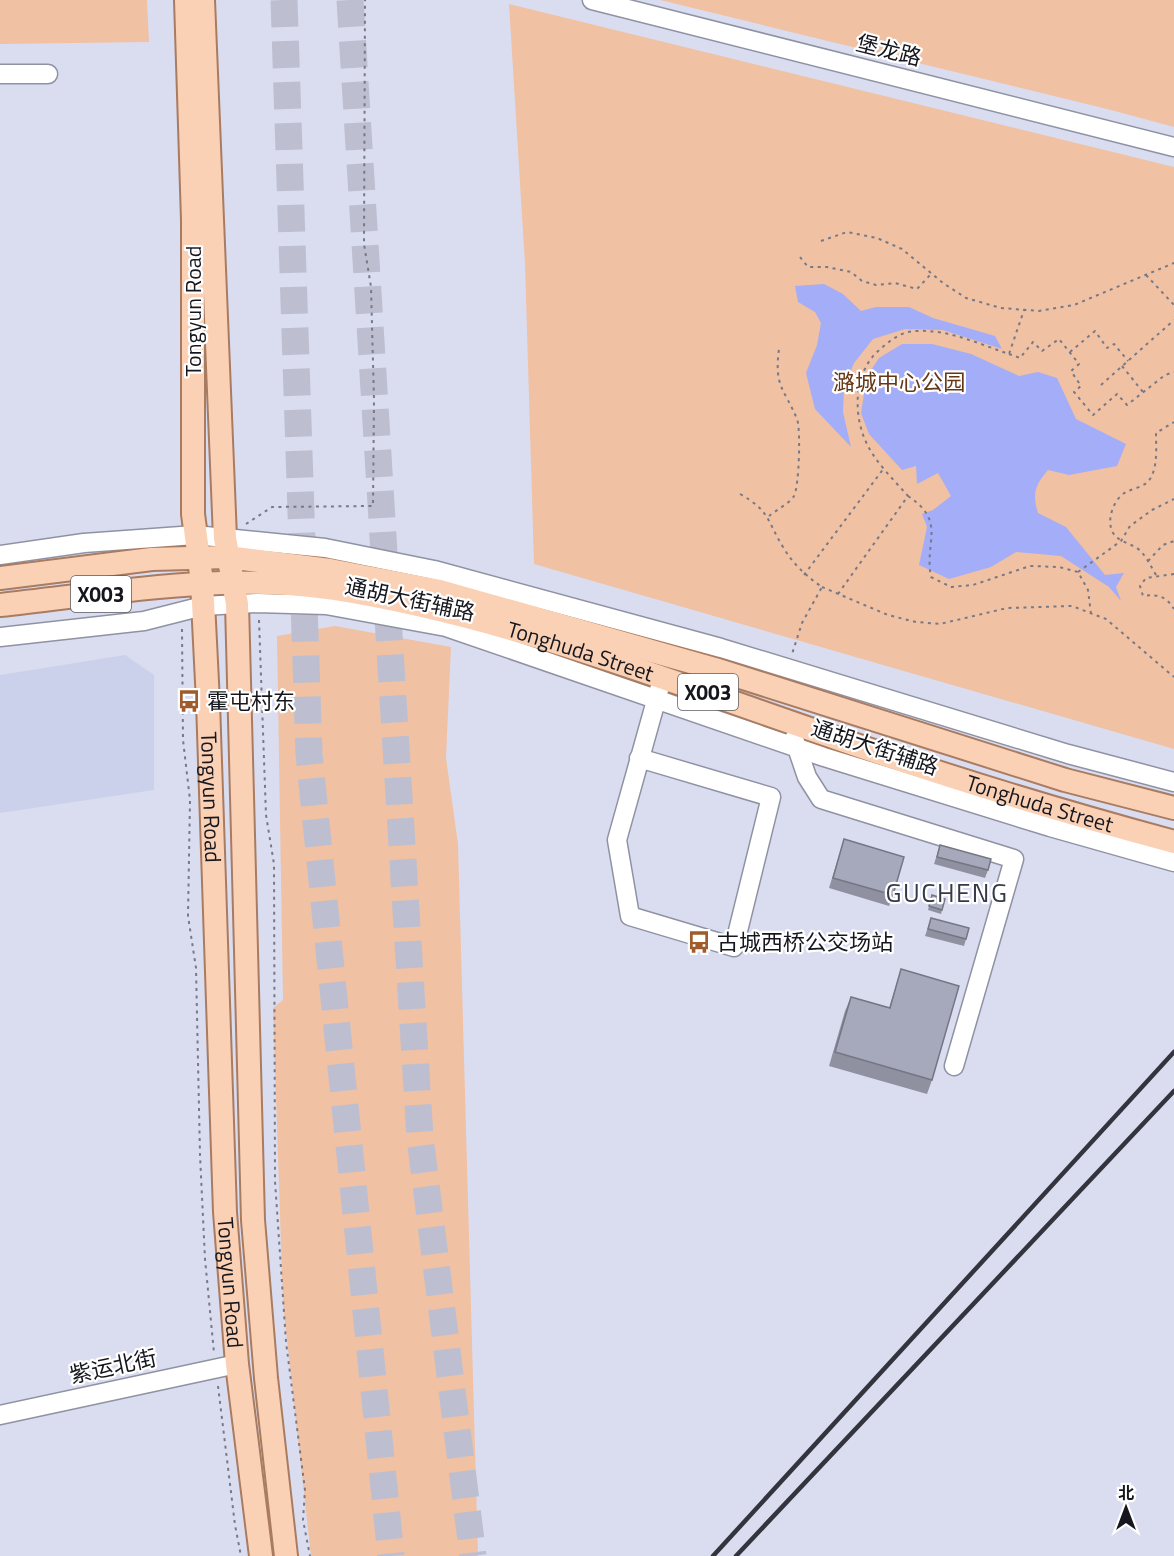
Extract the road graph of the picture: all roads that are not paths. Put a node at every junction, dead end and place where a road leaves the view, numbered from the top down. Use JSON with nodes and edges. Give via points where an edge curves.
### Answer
{"nodes":[{"id":1,"x":186,"y":0,"type":"edge"},
{"id":2,"x":202,"y":0,"type":"edge"},
{"id":3,"x":592,"y":0,"type":"edge"},
{"id":4,"x":629,"y":4,"type":"edge"},
{"id":5,"x":0,"y":74,"type":"edge"},
{"id":6,"x":48,"y":74,"type":"dead end"},
{"id":7,"x":1174,"y":147,"type":"edge"},
{"id":8,"x":201,"y":219,"type":"junction"},
{"id":9,"x":195,"y":535,"type":"junction"},
{"id":10,"x":226,"y":547,"type":"junction"},
{"id":11,"x":0,"y":555,"type":"edge"},
{"id":12,"x":198,"y":559,"type":"junction"},
{"id":13,"x":0,"y":578,"type":"edge"},
{"id":14,"x":202,"y":582,"type":"junction"},
{"id":15,"x":232,"y":582,"type":"junction"},
{"id":16,"x":247,"y":604,"type":"junction"},
{"id":17,"x":0,"y":605,"type":"edge"},
{"id":18,"x":203,"y":606,"type":"junction"},
{"id":19,"x":0,"y":637,"type":"edge"},
{"id":20,"x":670,"y":657,"type":"junction"},
{"id":21,"x":656,"y":699,"type":"junction"},
{"id":22,"x":792,"y":722,"type":"junction"},
{"id":23,"x":796,"y":747,"type":"junction"},
{"id":24,"x":639,"y":758,"type":"junction"},
{"id":25,"x":1174,"y":782,"type":"edge"},
{"id":26,"x":1174,"y":808,"type":"edge"},
{"id":27,"x":1174,"y":842,"type":"edge"},
{"id":28,"x":1174,"y":862,"type":"edge"},
{"id":29,"x":954,"y":1066,"type":"dead end"},
{"id":30,"x":237,"y":1364,"type":"junction"},
{"id":31,"x":0,"y":1415,"type":"edge"},
{"id":32,"x":261,"y":1556,"type":"edge"},
{"id":33,"x":286,"y":1556,"type":"edge"}],
"edges":[{"from":1,"to":8,"type":"main road","name":"Tongyun Road"},
{"from":2,"to":8,"type":"main road","name":"Tongyun Road"},
{"from":3,"to":4,"type":"street","name":"堡龙路"},
{"from":4,"to":7,"type":"street","name":"堡龙路"},
{"from":5,"to":6,"type":"street"},
{"from":8,"to":9,"type":"main road","name":"Tongyun Road"},
{"from":8,"to":10,"type":"main road","name":"Tongyun Road"},
{"from":9,"to":10,"type":"street"},
{"from":9,"to":11,"type":"street","via":[[84,543]]},
{"from":9,"to":12,"type":"main road","name":"Tongyun Road"},
{"from":10,"to":12,"type":"main road","name":"Tonghuda Street","number":"X003"},
{"from":10,"to":15,"type":"main road","name":"Tongyun Road"},
{"from":10,"to":20,"type":"main road","name":"Tonghuda Street","number":"X003","via":[[440,591]]},
{"from":12,"to":13,"type":"main road","name":"Tonghuda Street","number":"X003","via":[[152,560]]},
{"from":12,"to":14,"type":"main road","name":"Tongyun Road"},
{"from":14,"to":15,"type":"main road","name":"Tonghuda Street","number":"X003"},
{"from":14,"to":17,"type":"main road","name":"Tonghuda Street","number":"X003"},
{"from":14,"to":18,"type":"main road","name":"Tongyun Road"},
{"from":15,"to":16,"type":"main road","name":"Tongyun Road"},
{"from":15,"to":20,"type":"main road","name":"Tonghuda Street","number":"X003","via":[[332,589]]},
{"from":16,"to":18,"type":"street","name":"通胡大街辅路"},
{"from":16,"to":21,"type":"street","name":"通胡大街辅路","via":[[326,605],[446,627]]},
{"from":16,"to":33,"type":"main road","name":"Tongyun Road","via":[[253,1220]]},
{"from":18,"to":19,"type":"street","name":"通胡大街辅路","via":[[144,621]]},
{"from":18,"to":30,"type":"main road","name":"Tongyun Road","via":[[225,1212]]},
{"from":20,"to":21,"type":"street"},
{"from":20,"to":22,"type":"main road","name":"Tonghuda Street","number":"X003"},
{"from":20,"to":25,"type":"street","via":[[787,668],[1068,754]]},
{"from":20,"to":26,"type":"main road","name":"Tonghuda Street","number":"X003","via":[[1065,780]]},
{"from":21,"to":23,"type":"street","name":"通胡大街辅路"},
{"from":21,"to":24,"type":"street"},
{"from":22,"to":23,"type":"street"},
{"from":22,"to":27,"type":"main road","name":"Tonghuda Street","number":"X003","via":[[1057,810]]},
{"from":23,"to":28,"type":"street","name":"通胡大街辅路"},
{"from":23,"to":29,"type":"street","via":[[821,800],[1014,859]]},
{"from":24,"to":24,"type":"street","via":[[771,797],[734,947],[630,916],[617,840]]},
{"from":30,"to":31,"type":"street","name":"紫运北街"},
{"from":30,"to":32,"type":"main road","name":"Tongyun Road"}]}
